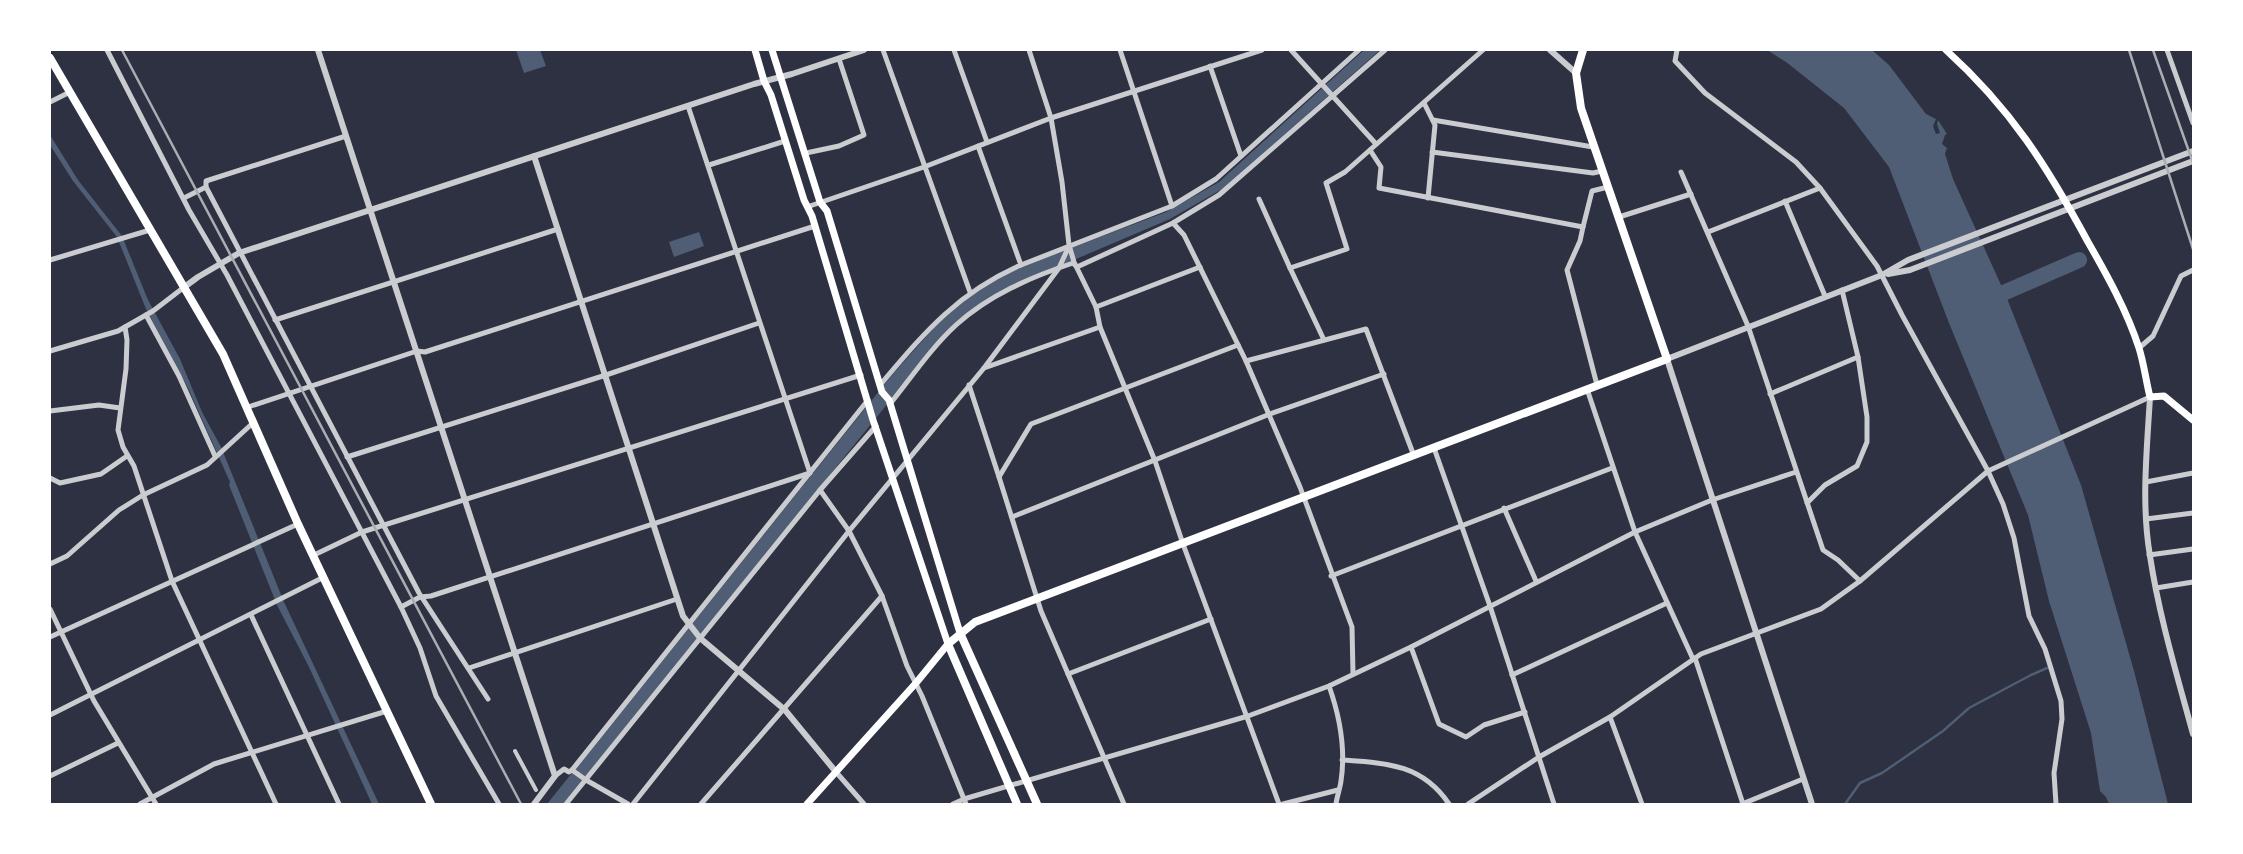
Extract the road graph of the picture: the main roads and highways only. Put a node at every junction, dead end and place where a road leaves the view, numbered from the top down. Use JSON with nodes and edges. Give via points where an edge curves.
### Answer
{"nodes":[{"id":1,"x":754,"y":50,"type":"edge"},
{"id":2,"x":772,"y":50,"type":"edge"},
{"id":3,"x":1584,"y":50,"type":"edge"},
{"id":4,"x":1946,"y":50,"type":"edge"},
{"id":5,"x":50,"y":58,"type":"edge"},
{"id":6,"x":2193,"y":420,"type":"edge"},
{"id":7,"x":960,"y":633,"type":"junction"},
{"id":8,"x":948,"y":644,"type":"junction"},
{"id":9,"x":431,"y":804,"type":"edge"},
{"id":10,"x":807,"y":804,"type":"edge"},
{"id":11,"x":1017,"y":804,"type":"edge"},
{"id":12,"x":1037,"y":804,"type":"edge"}],
"edges":[{"from":1,"to":8,"type":"main road","via":[[815,226],[874,423]]},
{"from":2,"to":7,"type":"main road","via":[[820,202],[827,211],[881,389],[890,402]]},
{"from":3,"to":7,"type":"main road","via":[[1576,73],[1581,108],[1667,358],[975,622]]},
{"from":4,"to":6,"type":"main road","via":[[1996,99],[2057,184],[2109,279],[2139,348],[2150,397],[2164,396]]},
{"from":5,"to":9,"type":"main road","via":[[223,354],[298,524]]},
{"from":7,"to":8,"type":"main road"},
{"from":7,"to":12,"type":"main road"},
{"from":8,"to":10,"type":"main road"},
{"from":8,"to":11,"type":"main road"}]}
